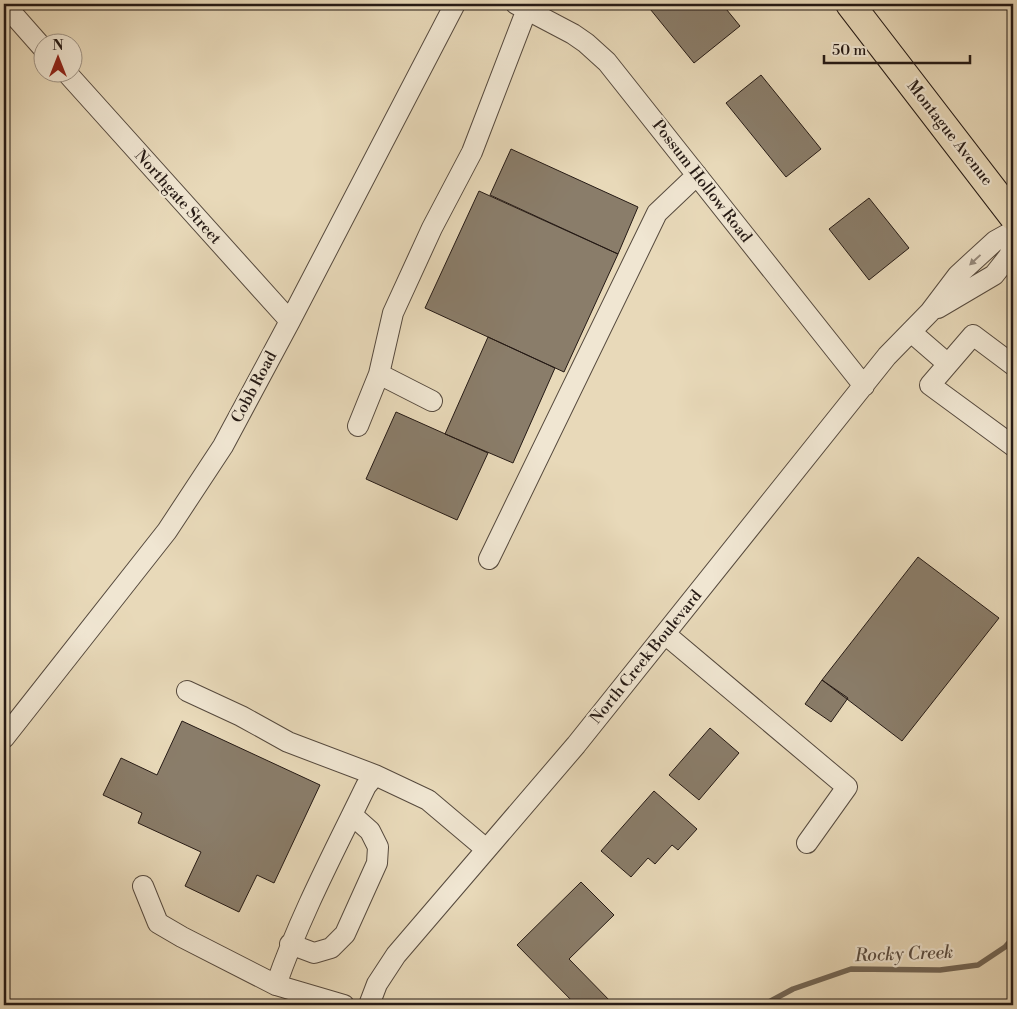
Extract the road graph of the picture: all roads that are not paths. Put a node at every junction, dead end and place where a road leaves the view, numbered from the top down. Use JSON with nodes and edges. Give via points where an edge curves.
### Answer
{"nodes":[{"id":1,"x":4,"y":4,"type":"edge"},
{"id":2,"x":455,"y":4,"type":"edge"},
{"id":3,"x":850,"y":4,"type":"edge"},
{"id":4,"x":522,"y":6,"type":"edge"},
{"id":5,"x":32,"y":35,"type":"edge"},
{"id":6,"x":75,"y":82,"type":"edge"},
{"id":7,"x":697,"y":175,"type":"junction"},
{"id":8,"x":1013,"y":216,"type":"edge"},
{"id":9,"x":1013,"y":231,"type":"edge"},
{"id":10,"x":1013,"y":246,"type":"edge"},
{"id":11,"x":930,"y":312,"type":"junction"},
{"id":12,"x":290,"y":321,"type":"junction"},
{"id":13,"x":910,"y":332,"type":"junction"},
{"id":14,"x":948,"y":364,"type":"junction"},
{"id":15,"x":1013,"y":365,"type":"edge"},
{"id":16,"x":379,"y":374,"type":"junction"},
{"id":17,"x":864,"y":386,"type":"junction"},
{"id":18,"x":432,"y":401,"type":"dead end"},
{"id":19,"x":358,"y":426,"type":"dead end"},
{"id":20,"x":1013,"y":446,"type":"edge"},
{"id":21,"x":489,"y":559,"type":"dead end"},
{"id":22,"x":665,"y":634,"type":"junction"},
{"id":23,"x":187,"y":691,"type":"dead end"},
{"id":24,"x":4,"y":738,"type":"edge"},
{"id":25,"x":375,"y":775,"type":"junction"},
{"id":26,"x":352,"y":815,"type":"junction"},
{"id":27,"x":806,"y":843,"type":"dead end"},
{"id":28,"x":486,"y":849,"type":"junction"},
{"id":29,"x":143,"y":886,"type":"dead end"},
{"id":30,"x":290,"y":944,"type":"junction"},
{"id":31,"x":276,"y":985,"type":"junction"},
{"id":32,"x":344,"y":1005,"type":"edge"},
{"id":33,"x":369,"y":1005,"type":"edge"}],
"edges":[{"from":1,"to":5,"type":"street"},
{"from":2,"to":12,"type":"street","name":"Cobb Road"},
{"from":3,"to":8,"type":"highway","name":"Montague Avenue"},
{"from":4,"to":7,"type":"street","name":"Possum Hollow Road","via":[[573,34],[607,62]]},
{"from":4,"to":16,"type":"street","via":[[472,152],[393,313]]},
{"from":6,"to":12,"type":"street","name":"Northgate Street"},
{"from":7,"to":17,"type":"street","name":"Possum Hollow Road"},
{"from":7,"to":21,"type":"street","via":[[657,213]]},
{"from":9,"to":11,"type":"street","name":"North Creek Boulevard","one_way":true,"via":[[995,241],[958,275]]},
{"from":10,"to":11,"type":"street","name":"North Creek Boulevard","via":[[994,276]]},
{"from":11,"to":13,"type":"street","name":"North Creek Boulevard"},
{"from":12,"to":24,"type":"street","name":"Cobb Road","via":[[223,446],[196,489],[167,531]]},
{"from":13,"to":14,"type":"street"},
{"from":13,"to":17,"type":"street","name":"North Creek Boulevard"},
{"from":14,"to":15,"type":"street","via":[[973,336]]},
{"from":14,"to":20,"type":"street","via":[[930,385]]},
{"from":16,"to":18,"type":"street"},
{"from":16,"to":19,"type":"street"},
{"from":17,"to":22,"type":"street","name":"North Creek Boulevard"},
{"from":22,"to":27,"type":"street","via":[[847,787]]},
{"from":22,"to":28,"type":"street","name":"North Creek Boulevard","via":[[576,745]]},
{"from":23,"to":25,"type":"street","via":[[288,742]]},
{"from":25,"to":26,"type":"street"},
{"from":25,"to":28,"type":"street","via":[[428,800]]},
{"from":26,"to":30,"type":"street"},
{"from":26,"to":30,"type":"street","via":[[370,831],[378,847],[377,863],[345,934],[331,948],[314,953]]},
{"from":28,"to":33,"type":"street","name":"North Creek Boulevard","via":[[396,955],[377,984]]},
{"from":29,"to":31,"type":"street","via":[[158,922]]},
{"from":30,"to":31,"type":"street"},
{"from":31,"to":32,"type":"street"}]}
